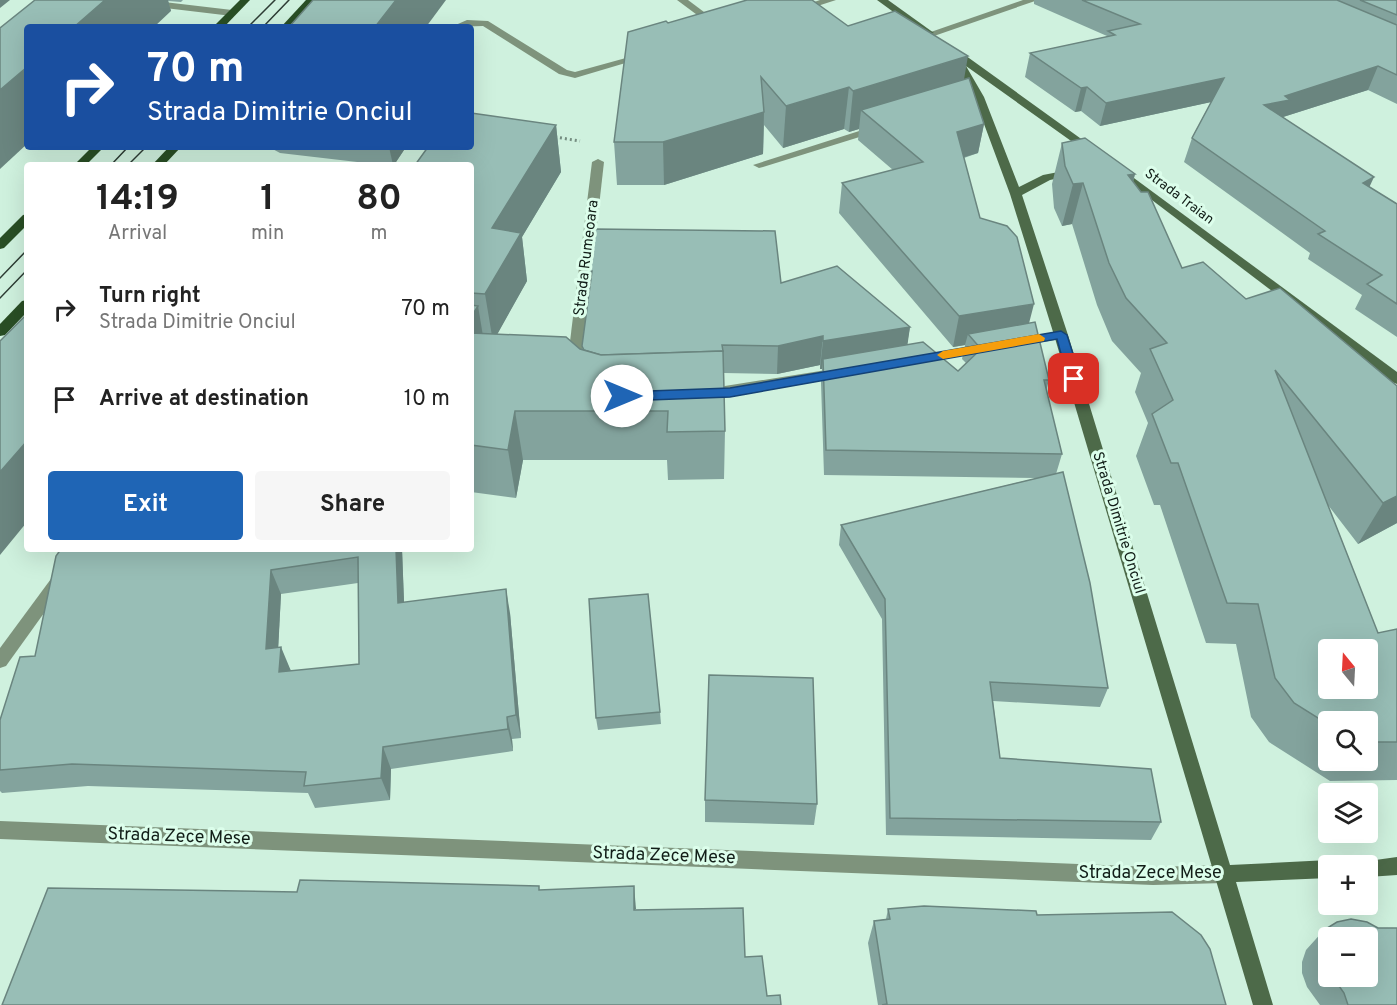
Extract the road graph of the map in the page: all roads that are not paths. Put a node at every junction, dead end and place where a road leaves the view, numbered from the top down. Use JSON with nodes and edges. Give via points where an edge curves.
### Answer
{"nodes":[{"id":1,"x":123,"y":0,"type":"edge"},
{"id":2,"x":245,"y":0,"type":"edge"},
{"id":3,"x":311,"y":0,"type":"edge"},
{"id":4,"x":682,"y":0,"type":"edge"},
{"id":5,"x":831,"y":0,"type":"edge"},
{"id":6,"x":882,"y":0,"type":"edge"},
{"id":7,"x":1033,"y":0,"type":"edge"},
{"id":8,"x":789,"y":12,"type":"edge"},
{"id":9,"x":232,"y":13,"type":"junction"},
{"id":10,"x":221,"y":24,"type":"edge"},
{"id":11,"x":289,"y":24,"type":"edge"},
{"id":12,"x":464,"y":24,"type":"edge"},
{"id":13,"x":714,"y":34,"type":"edge"},
{"id":14,"x":930,"y":34,"type":"junction"},
{"id":15,"x":951,"y":50,"type":"junction"},
{"id":16,"x":657,"y":52,"type":"edge"},
{"id":17,"x":891,"y":124,"type":"edge"},
{"id":18,"x":95,"y":150,"type":"edge"},
{"id":19,"x":172,"y":150,"type":"edge"},
{"id":20,"x":83,"y":162,"type":"edge"},
{"id":21,"x":161,"y":162,"type":"edge"},
{"id":22,"x":598,"y":162,"type":"road end"},
{"id":23,"x":759,"y":165,"type":"dead end"},
{"id":24,"x":1085,"y":172,"type":"edge"},
{"id":25,"x":1105,"y":173,"type":"edge"},
{"id":26,"x":1125,"y":175,"type":"junction"},
{"id":27,"x":1016,"y":194,"type":"junction"},
{"id":28,"x":24,"y":221,"type":"edge"},
{"id":29,"x":0,"y":245,"type":"edge"},
{"id":30,"x":24,"y":307,"type":"edge"},
{"id":31,"x":0,"y":333,"type":"edge"},
{"id":32,"x":1061,"y":335,"type":"junction"},
{"id":33,"x":907,"y":361,"type":"edge"},
{"id":34,"x":848,"y":372,"type":"edge"},
{"id":35,"x":576,"y":378,"type":"edge"},
{"id":36,"x":1397,"y":379,"type":"edge"},
{"id":37,"x":687,"y":395,"type":"edge"},
{"id":38,"x":80,"y":552,"type":"edge"},
{"id":39,"x":0,"y":661,"type":"edge"},
{"id":40,"x":0,"y":830,"type":"edge"},
{"id":41,"x":1397,"y":866,"type":"edge"},
{"id":42,"x":1378,"y":867,"type":"edge"},
{"id":43,"x":1318,"y":870,"type":"edge"},
{"id":44,"x":1224,"y":874,"type":"junction"},
{"id":45,"x":1263,"y":1005,"type":"edge"}],
"edges":[{"from":1,"to":9,"type":"street"},
{"from":2,"to":9,"type":"main road"},
{"from":3,"to":11,"type":"main road"},
{"from":4,"to":13,"type":"street","via":[[725,31]]},
{"from":5,"to":8,"type":"street"},
{"from":6,"to":14,"type":"main road","name":"Strada Traian"},
{"from":7,"to":14,"type":"street"},
{"from":9,"to":10,"type":"main road"},
{"from":12,"to":16,"type":"street","via":[[485,23],[563,72],[575,75]]},
{"from":14,"to":15,"type":"main road","name":"Strada Traian"},
{"from":15,"to":26,"type":"main road","name":"Strada Traian"},
{"from":15,"to":27,"type":"main road","name":"Strada Dimitrie Onciul"},
{"from":17,"to":23,"type":"street"},
{"from":18,"to":20,"type":"main road"},
{"from":19,"to":21,"type":"main road"},
{"from":22,"to":35,"type":"street","name":"Strada Rumeoara","via":[[570,354]]},
{"from":24,"to":27,"type":"main road","via":[[1053,175]]},
{"from":25,"to":26,"type":"main road"},
{"from":26,"to":36,"type":"main road","name":"Strada Traian"},
{"from":27,"to":32,"type":"main road","name":"Strada Dimitrie Onciul"},
{"from":28,"to":29,"type":"main road"},
{"from":30,"to":31,"type":"main road"},
{"from":32,"to":33,"type":"street"},
{"from":32,"to":44,"type":"main road","name":"Strada Dimitrie Onciul"},
{"from":34,"to":37,"type":"street","via":[[730,392]]},
{"from":38,"to":39,"type":"street"},
{"from":40,"to":44,"type":"street","name":"Strada Zece Mese","via":[[1153,876]]},
{"from":41,"to":42,"type":"main road"},
{"from":43,"to":44,"type":"main road","name":"Strada Zece Mese"},
{"from":44,"to":45,"type":"main road","name":"Strada Dimitrie Onciul"}]}
